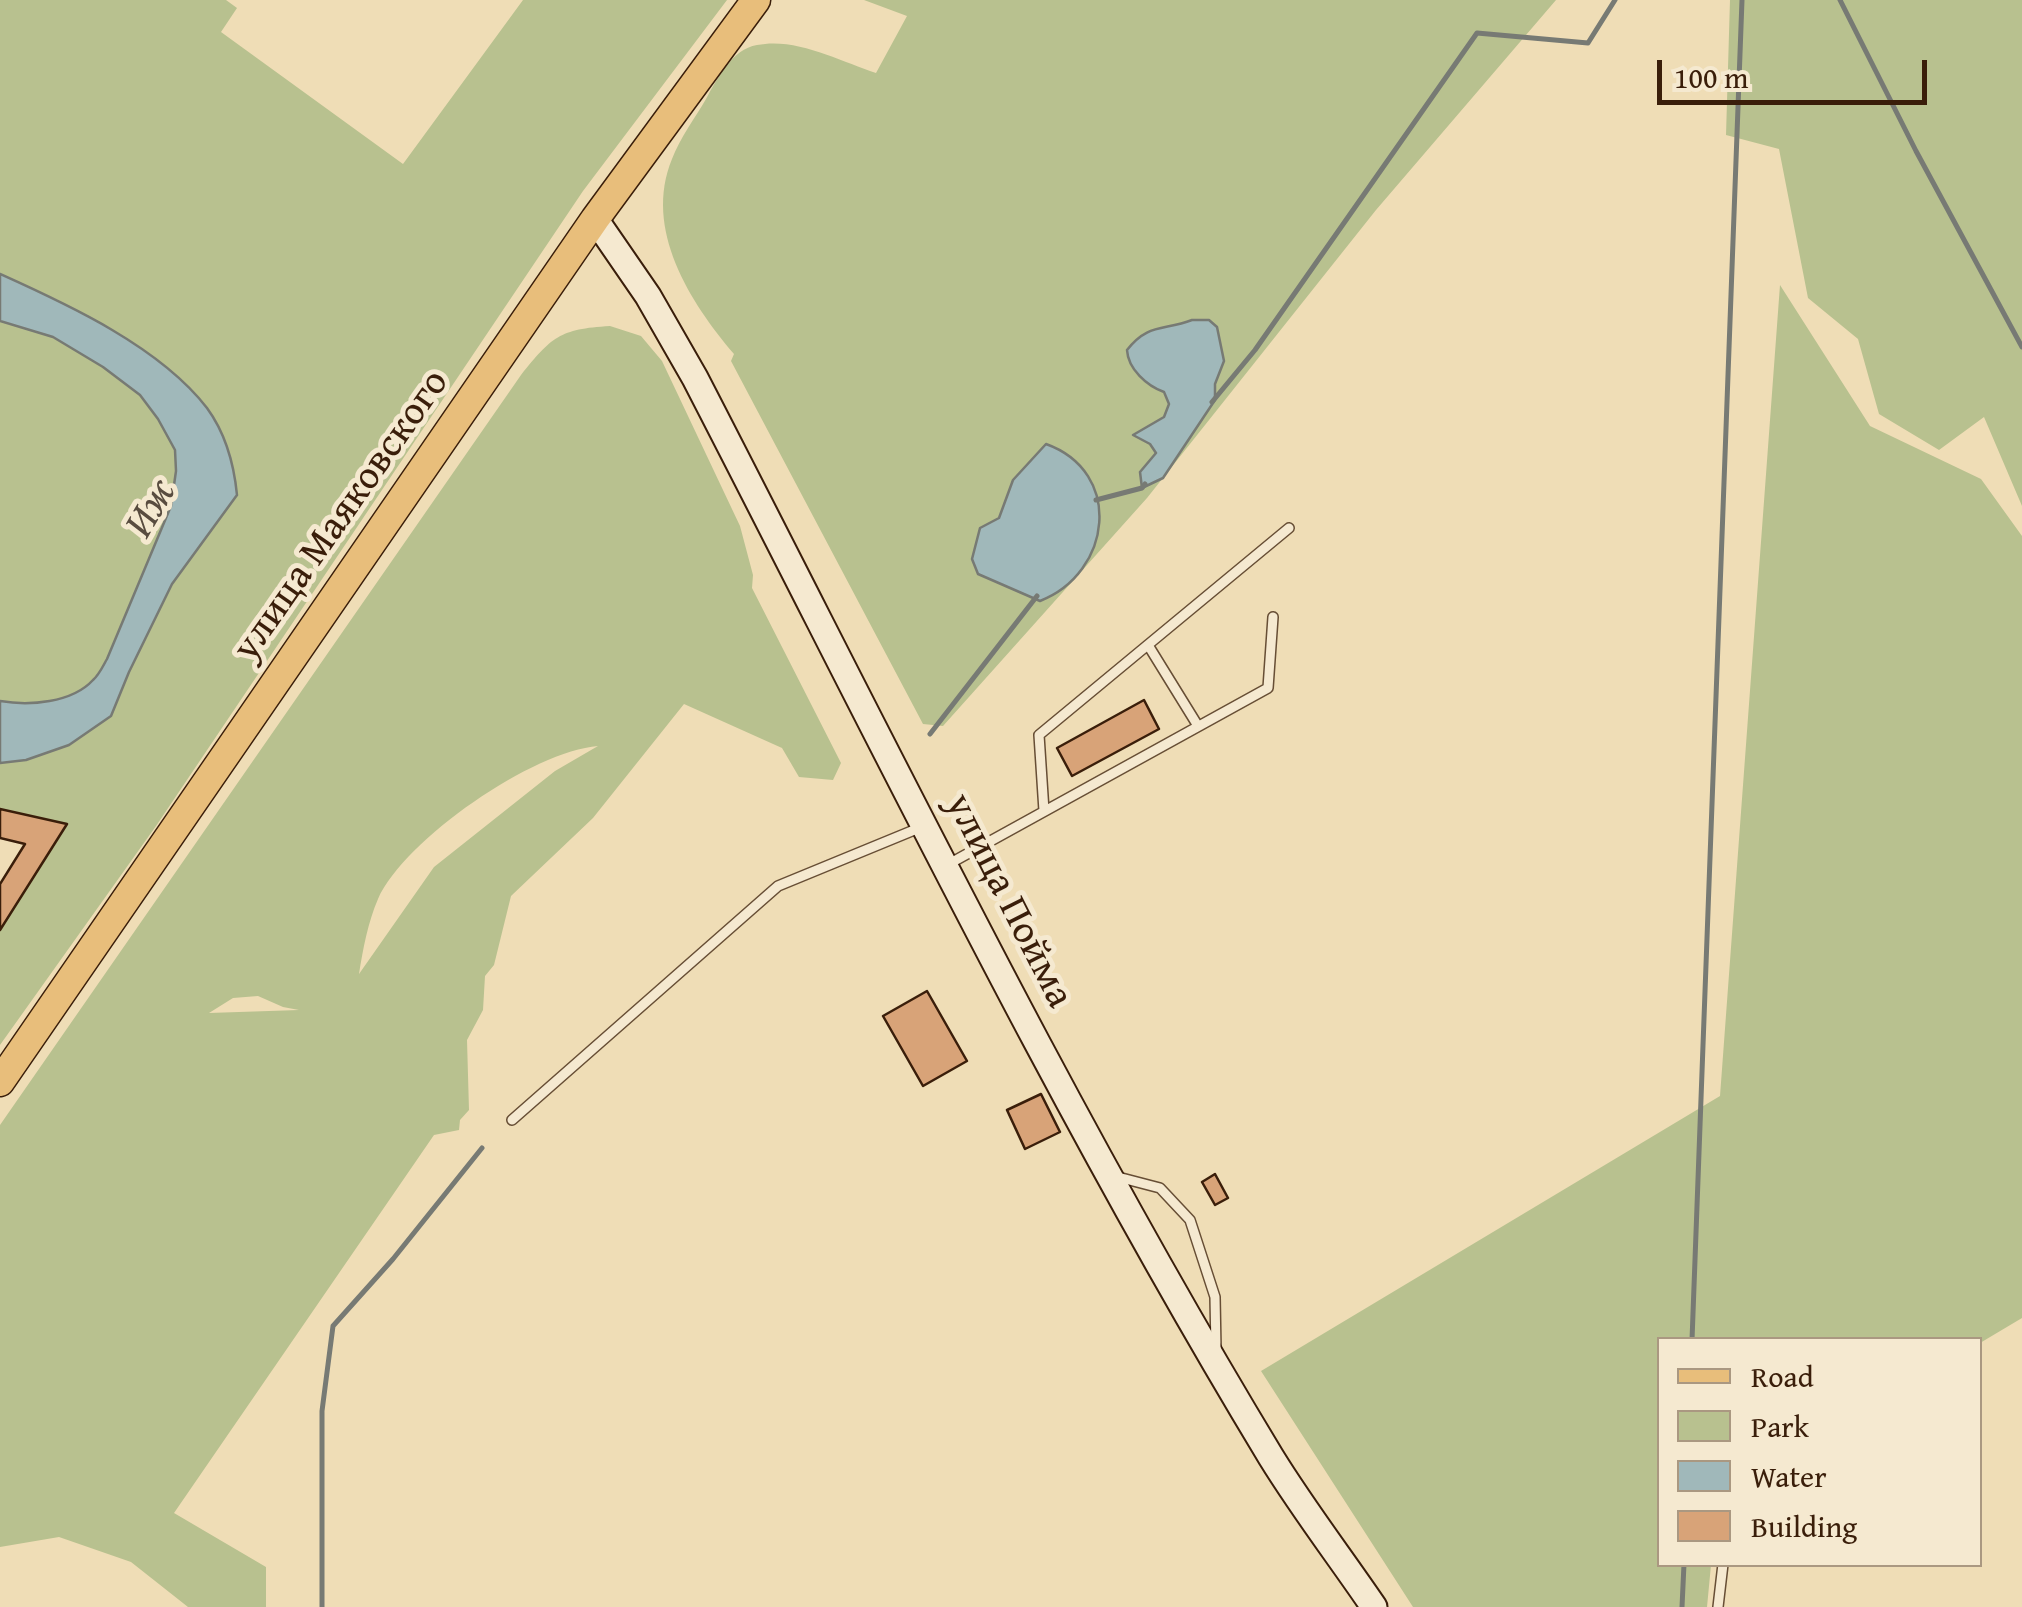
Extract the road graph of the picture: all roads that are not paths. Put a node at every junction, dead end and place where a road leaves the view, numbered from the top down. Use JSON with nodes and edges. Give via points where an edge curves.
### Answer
{"nodes":[{"id":1,"x":756,"y":0,"type":"edge"},
{"id":2,"x":595,"y":219,"type":"junction"},
{"id":3,"x":1288,"y":528,"type":"dead end"},
{"id":4,"x":1273,"y":617,"type":"dead end"},
{"id":5,"x":1148,"y":645,"type":"junction"},
{"id":6,"x":1198,"y":726,"type":"junction"},
{"id":7,"x":1044,"y":811,"type":"junction"},
{"id":8,"x":926,"y":825,"type":"junction"},
{"id":9,"x":947,"y":864,"type":"junction"},
{"id":10,"x":0,"y":1082,"type":"edge"},
{"id":11,"x":512,"y":1120,"type":"dead end"},
{"id":12,"x":1111,"y":1176,"type":"junction"},
{"id":13,"x":1217,"y":1362,"type":"junction"},
{"id":14,"x":1722,"y":1567,"type":"edge"},
{"id":15,"x":1374,"y":1607,"type":"edge"},
{"id":16,"x":1718,"y":1607,"type":"edge"}],
"edges":[{"from":1,"to":2,"type":"main road","name":"улица Маяковского"},
{"from":2,"to":8,"type":"main road","name":"улица Пойма","via":[[695,378]]},
{"from":2,"to":10,"type":"main road","name":"улица Маяковского"},
{"from":3,"to":5,"type":"lane"},
{"from":4,"to":6,"type":"lane","via":[[1268,688]]},
{"from":5,"to":6,"type":"lane"},
{"from":5,"to":7,"type":"lane","via":[[1039,736]]},
{"from":6,"to":7,"type":"lane"},
{"from":7,"to":9,"type":"lane"},
{"from":8,"to":9,"type":"main road","name":"улица Пойма"},
{"from":8,"to":11,"type":"lane","via":[[778,886]]},
{"from":9,"to":12,"type":"main road","name":"улица Пойма"},
{"from":12,"to":13,"type":"main road","name":"улица Пойма"},
{"from":12,"to":13,"type":"lane","via":[[1160,1188],[1190,1220],[1215,1297]]},
{"from":13,"to":15,"type":"main road","name":"улица Пойма","via":[[1273,1460]]},
{"from":14,"to":16,"type":"lane"}]}
